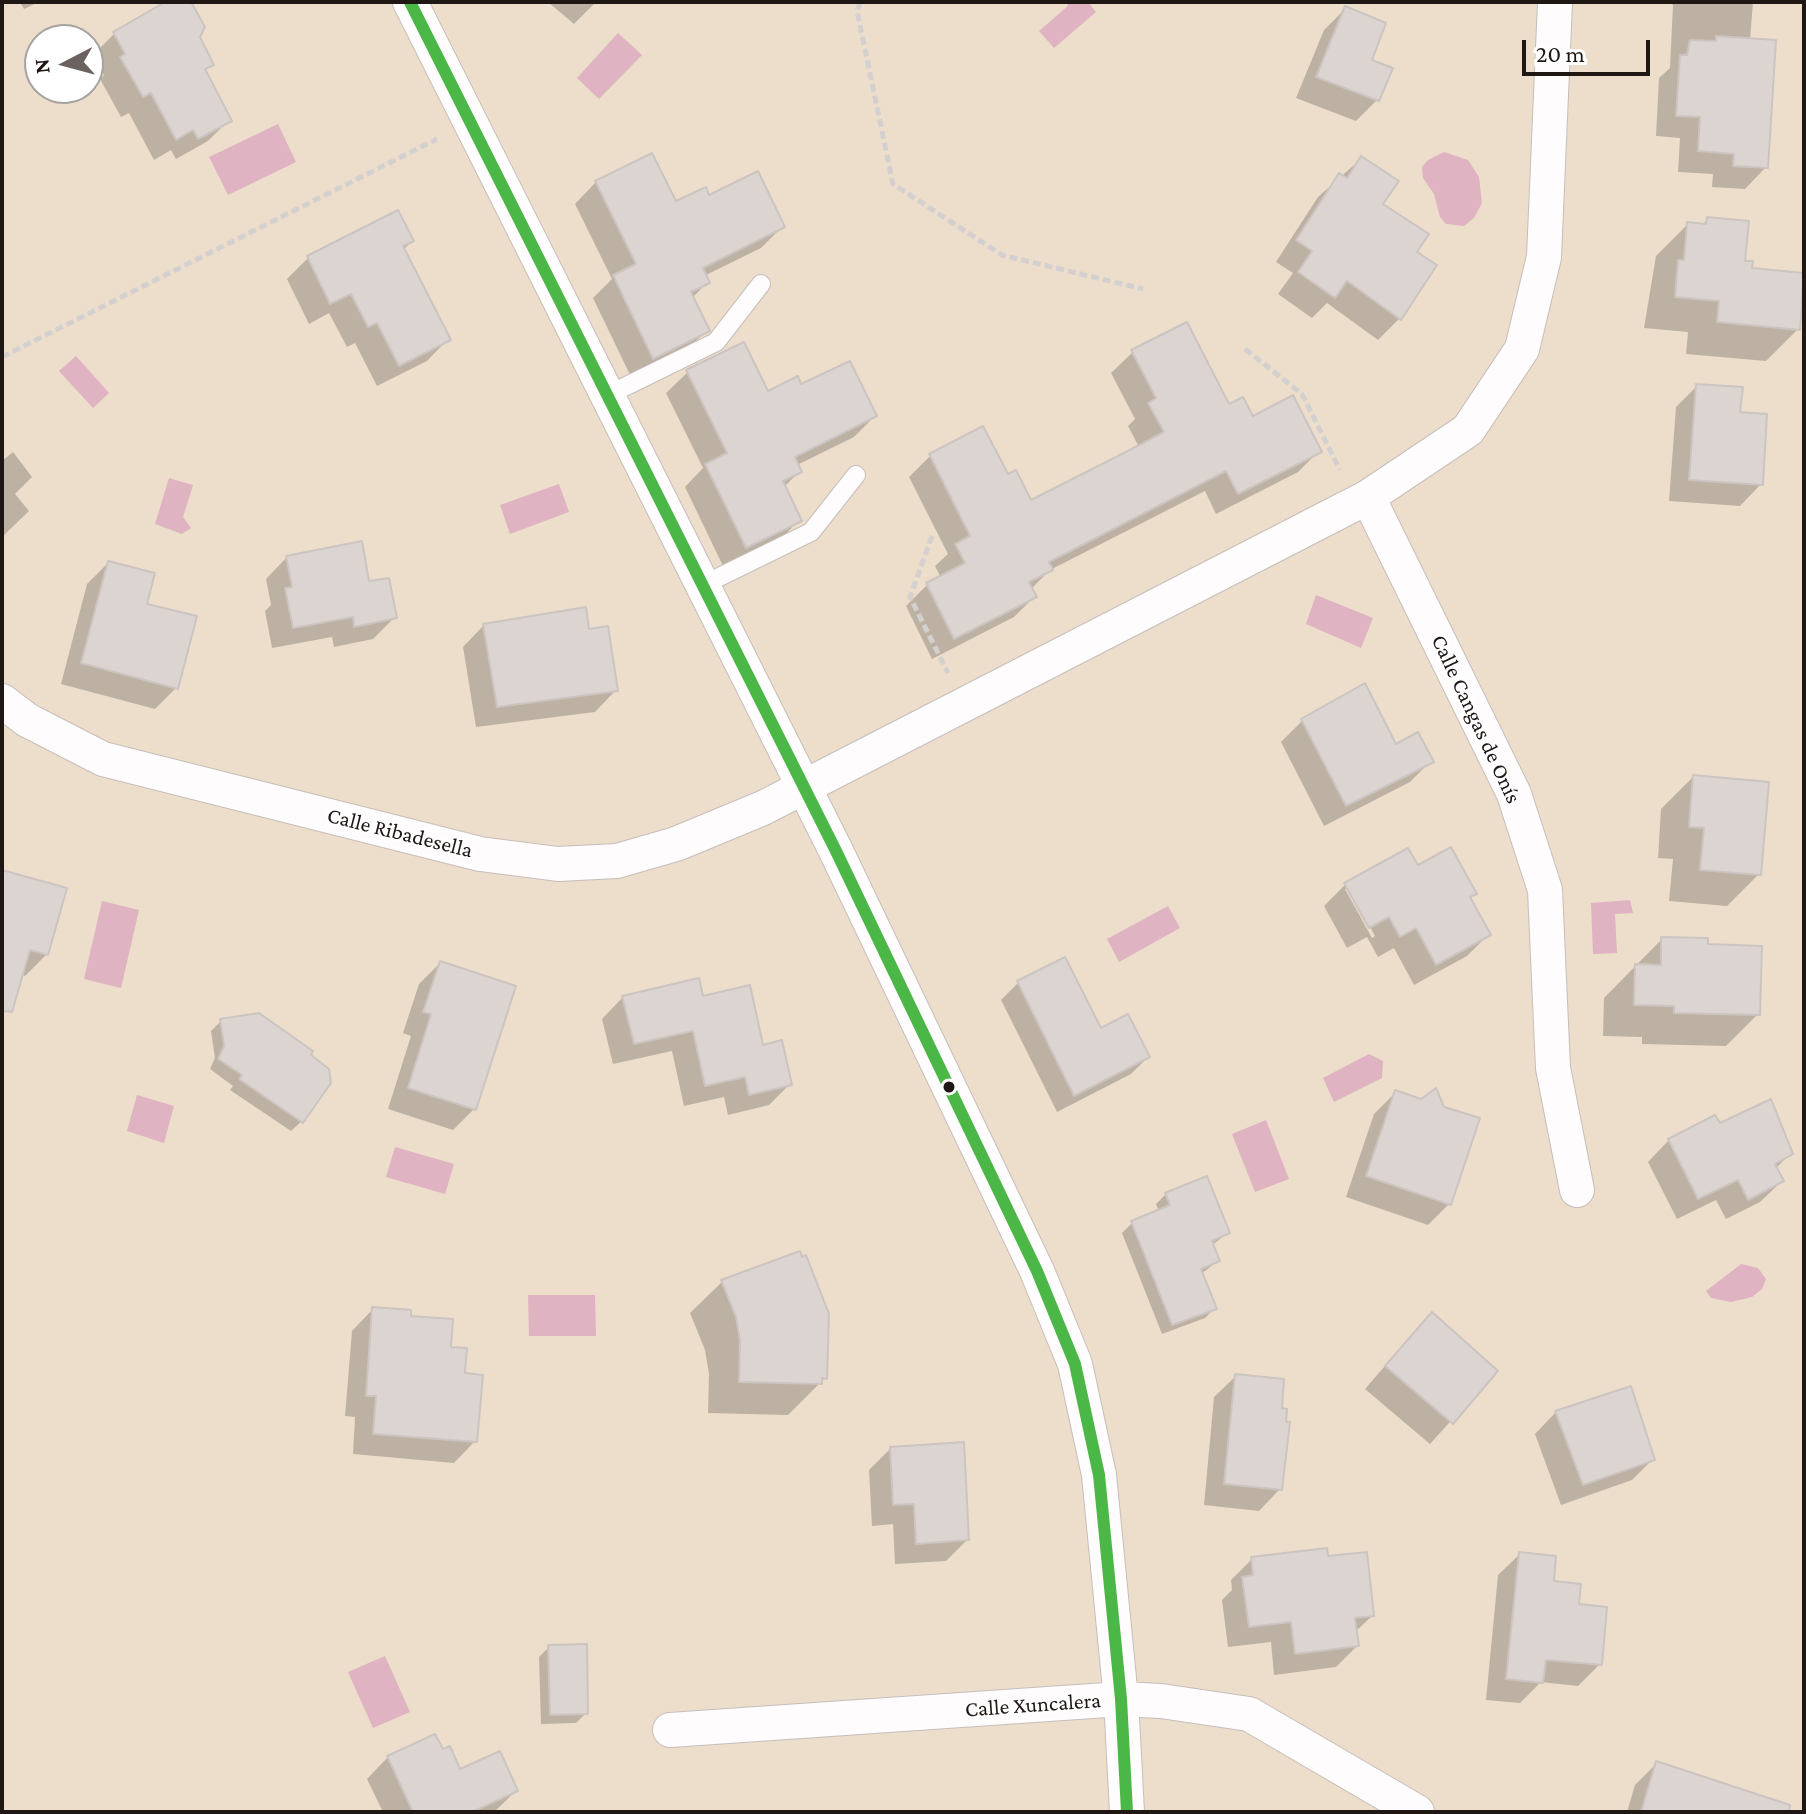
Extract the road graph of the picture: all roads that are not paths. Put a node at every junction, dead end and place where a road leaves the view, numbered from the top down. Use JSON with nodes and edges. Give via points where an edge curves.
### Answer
{"nodes":[{"id":1,"x":410,"y":2,"type":"edge"},
{"id":2,"x":1555,"y":2,"type":"edge"},
{"id":3,"x":761,"y":284,"type":"dead end"},
{"id":4,"x":608,"y":395,"type":"junction"},
{"id":5,"x":856,"y":475,"type":"dead end"},
{"id":6,"x":1362,"y":500,"type":"junction"},
{"id":7,"x":703,"y":585,"type":"junction"},
{"id":8,"x":2,"y":701,"type":"edge"},
{"id":9,"x":804,"y":787,"type":"junction"},
{"id":10,"x":1577,"y":1190,"type":"dead end"},
{"id":11,"x":1121,"y":1699,"type":"junction"},
{"id":12,"x":670,"y":1730,"type":"dead end"},
{"id":13,"x":1127,"y":1812,"type":"edge"},
{"id":14,"x":1417,"y":1812,"type":"edge"}],
"edges":[{"from":1,"to":4,"type":"street"},
{"from":2,"to":6,"type":"street","via":[[1544,257],[1522,349],[1468,430]]},
{"from":3,"to":4,"type":"lane","via":[[716,342]]},
{"from":4,"to":7,"type":"street"},
{"from":5,"to":7,"type":"lane","via":[[811,532]]},
{"from":6,"to":9,"type":"street"},
{"from":6,"to":10,"type":"street","name":"Calle Cangas de Onís","via":[[1514,794],[1545,890],[1553,1068]]},
{"from":7,"to":9,"type":"street"},
{"from":8,"to":9,"type":"street","name":"Calle Ribadesella","via":[[27,720],[103,759],[480,854],[558,864],[617,861],[676,844]]},
{"from":9,"to":11,"type":"street","via":[[952,1088],[1075,1364],[1099,1475]]},
{"from":11,"to":12,"type":"street","name":"Calle Xuncalera"},
{"from":11,"to":13,"type":"street"},
{"from":11,"to":14,"type":"street","name":"Calle Xuncalera","via":[[1249,1714]]}]}
